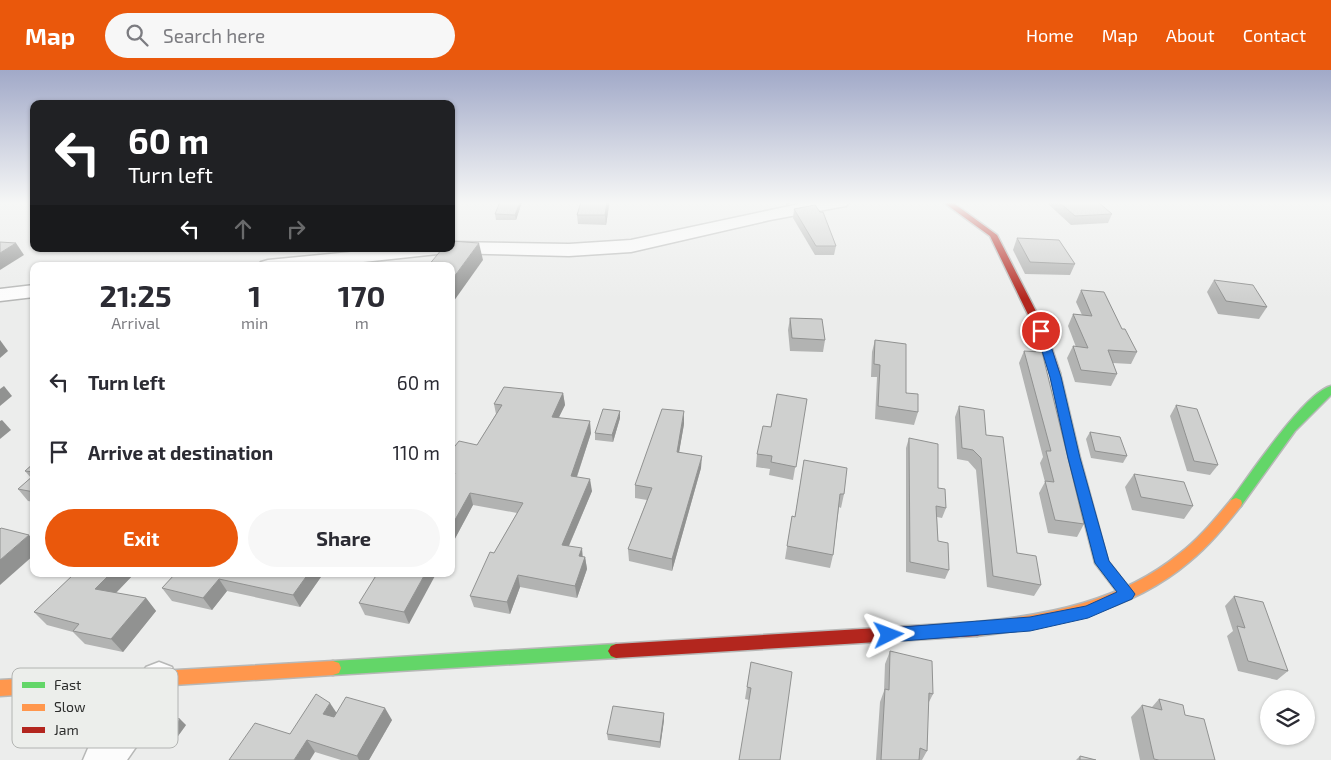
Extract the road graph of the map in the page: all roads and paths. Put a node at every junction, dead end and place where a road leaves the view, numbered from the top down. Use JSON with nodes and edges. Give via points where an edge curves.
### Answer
{"nodes":[{"id":1,"x":684,"y":234,"type":"edge"},
{"id":2,"x":992,"y":234,"type":"edge"},
{"id":3,"x":455,"y":248,"type":"edge"},
{"id":4,"x":410,"y":252,"type":"edge"},
{"id":5,"x":308,"y":262,"type":"edge"},
{"id":6,"x":30,"y":291,"type":"edge"},
{"id":7,"x":0,"y":295,"type":"edge"},
{"id":8,"x":1331,"y":389,"type":"edge"},
{"id":9,"x":1127,"y":594,"type":"junction"},
{"id":10,"x":178,"y":678,"type":"edge"},
{"id":11,"x":113,"y":748,"type":"edge"},
{"id":12,"x":104,"y":760,"type":"edge"}],
"edges":[{"from":1,"to":3,"type":"street","via":[[631,246],[569,250]]},
{"from":2,"to":9,"type":"street","via":[[1041,331],[1056,377],[1102,563]]},
{"from":4,"to":5,"type":"street"},
{"from":6,"to":7,"type":"street"},
{"from":8,"to":9,"type":"street","via":[[1306,410],[1244,494],[1198,547],[1163,574]]},
{"from":9,"to":10,"type":"street","via":[[1088,612],[1021,625]]},
{"from":11,"to":12,"type":"street"}]}
